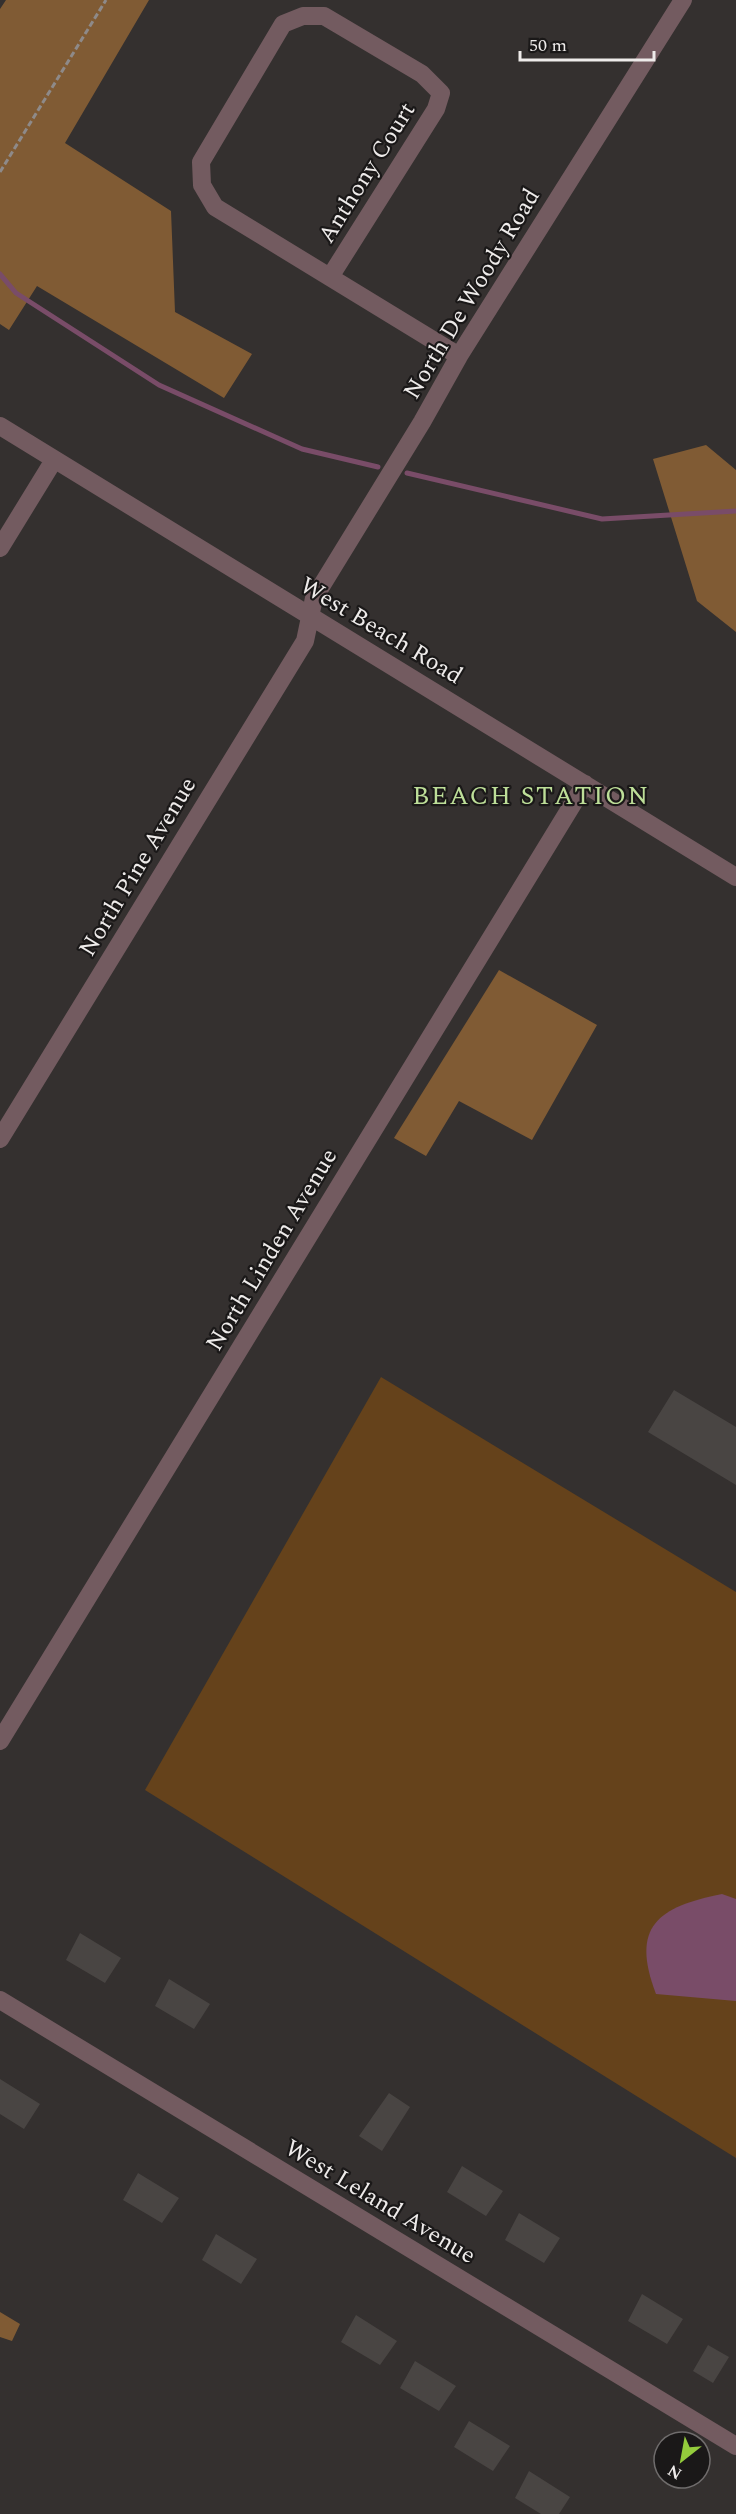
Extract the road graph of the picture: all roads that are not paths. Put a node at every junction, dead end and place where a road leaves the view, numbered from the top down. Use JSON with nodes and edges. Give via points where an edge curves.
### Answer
{"nodes":[{"id":1,"x":683,"y":0,"type":"edge"},
{"id":2,"x":301,"y":8,"type":"edge"},
{"id":3,"x":330,"y":277,"type":"junction"},
{"id":4,"x":459,"y":356,"type":"junction"},
{"id":5,"x":0,"y":426,"type":"edge"},
{"id":6,"x":54,"y":459,"type":"junction"},
{"id":7,"x":0,"y":548,"type":"edge"},
{"id":8,"x":310,"y":616,"type":"junction"},
{"id":9,"x":585,"y":784,"type":"junction"},
{"id":10,"x":736,"y":877,"type":"edge"},
{"id":11,"x":0,"y":1139,"type":"edge"},
{"id":12,"x":0,"y":1741,"type":"edge"},
{"id":13,"x":0,"y":2000,"type":"edge"},
{"id":14,"x":736,"y":2446,"type":"edge"}],
"edges":[{"from":1,"to":4,"type":"street","name":"North De Woody Road"},
{"from":2,"to":3,"type":"street","name":"Anthony Court","via":[[283,24],[201,162],[202,185],[215,207]]},
{"from":2,"to":3,"type":"street","name":"Anthony Court","via":[[324,16],[448,91]]},
{"from":3,"to":4,"type":"street","name":"Anthony Court"},
{"from":4,"to":8,"type":"street","name":"North De Woody Road","via":[[314,598]]},
{"from":5,"to":6,"type":"street","name":"West Beach Road"},
{"from":6,"to":7,"type":"street"},
{"from":6,"to":8,"type":"street","name":"West Beach Road"},
{"from":8,"to":9,"type":"street","name":"West Beach Road"},
{"from":8,"to":11,"type":"street","name":"North Pine Avenue","via":[[304,641]]},
{"from":9,"to":10,"type":"street","name":"West Beach Road"},
{"from":9,"to":12,"type":"street","name":"North Linden Avenue"},
{"from":13,"to":14,"type":"street","name":"West Leland Avenue"}]}
